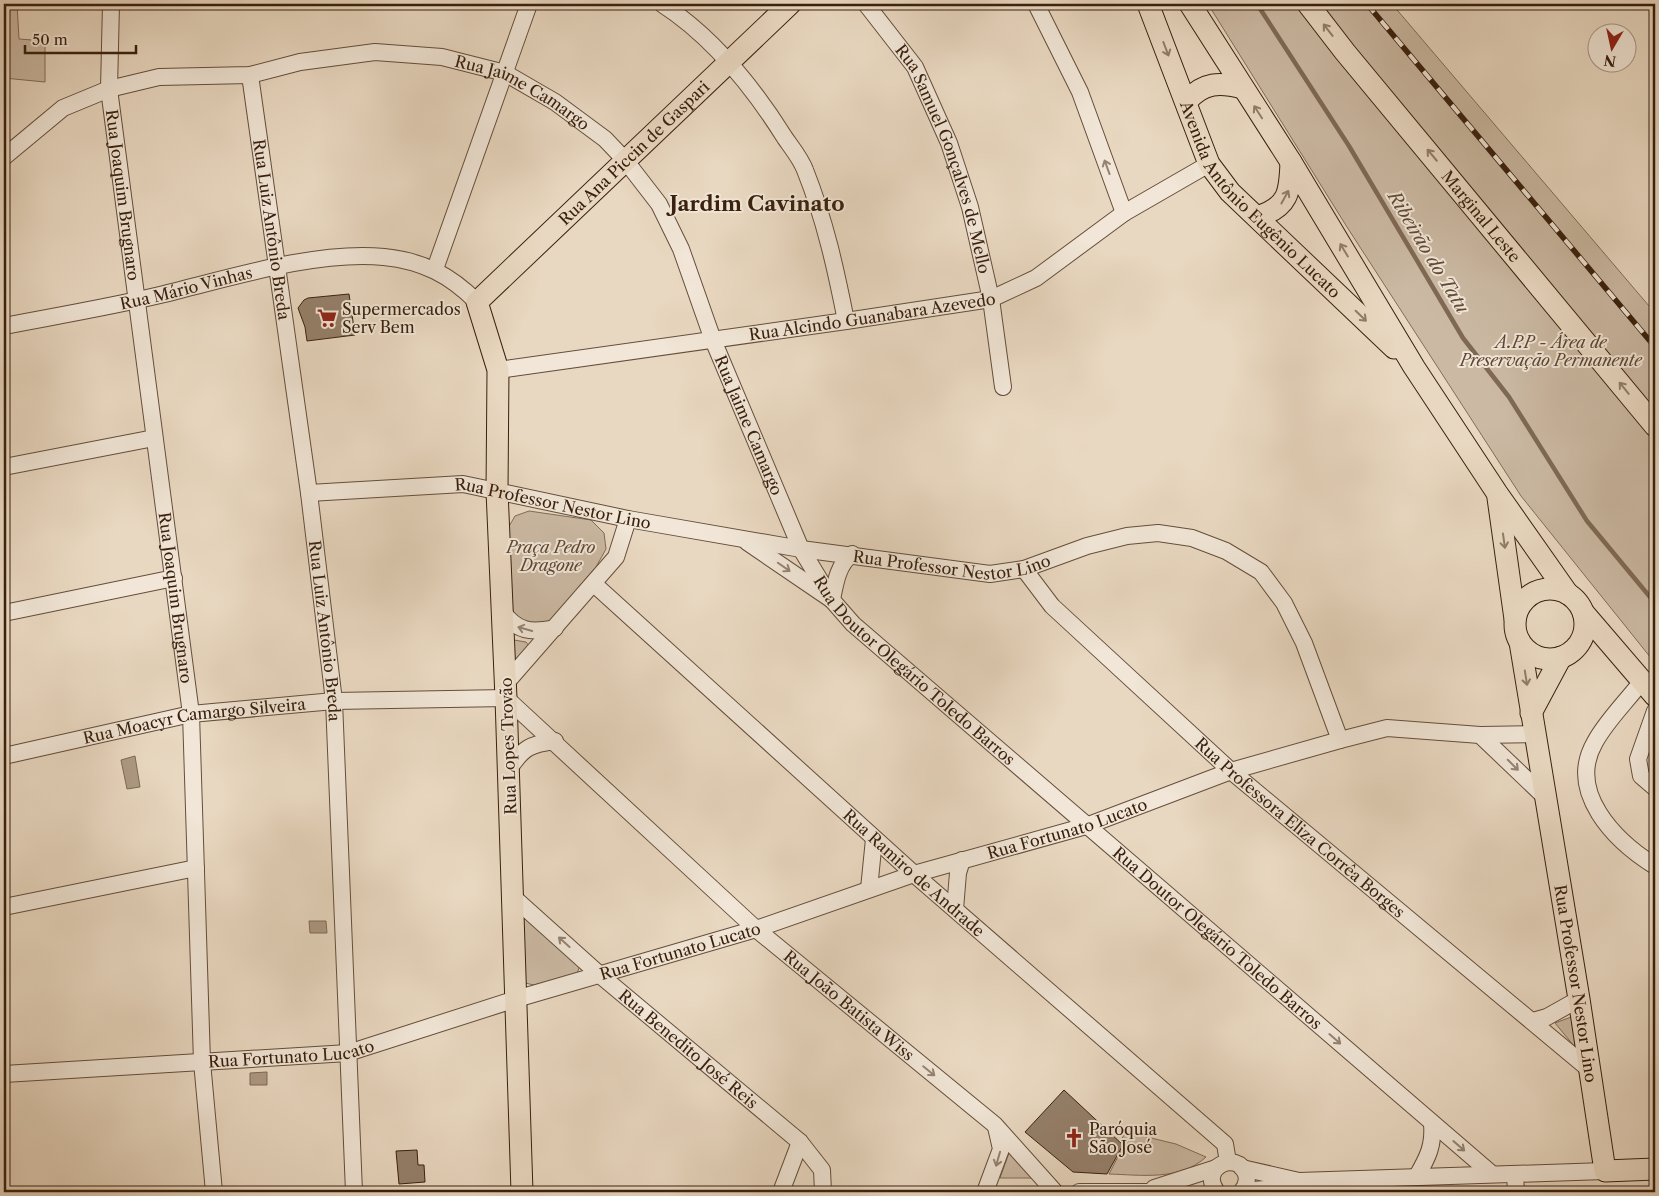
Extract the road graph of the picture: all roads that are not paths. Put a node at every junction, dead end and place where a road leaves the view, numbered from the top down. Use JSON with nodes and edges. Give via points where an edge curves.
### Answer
{"nodes":[{"id":1,"x":111,"y":4,"type":"edge"},
{"id":2,"x":529,"y":4,"type":"edge"},
{"id":3,"x":662,"y":4,"type":"edge"},
{"id":4,"x":790,"y":4,"type":"edge"},
{"id":5,"x":866,"y":4,"type":"edge"},
{"id":6,"x":1036,"y":4,"type":"edge"},
{"id":7,"x":1148,"y":4,"type":"edge"},
{"id":8,"x":1190,"y":4,"type":"edge"},
{"id":9,"x":1308,"y":4,"type":"edge"},
{"id":10,"x":729,"y":62,"type":"junction"},
{"id":11,"x":505,"y":73,"type":"junction"},
{"id":12,"x":250,"y":75,"type":"junction"},
{"id":13,"x":1243,"y":88,"type":"junction"},
{"id":14,"x":109,"y":89,"type":"junction"},
{"id":15,"x":1187,"y":101,"type":"junction"},
{"id":16,"x":4,"y":158,"type":"edge"},
{"id":17,"x":626,"y":160,"type":"junction"},
{"id":18,"x":1291,"y":162,"type":"junction"},
{"id":19,"x":1209,"y":164,"type":"junction"},
{"id":20,"x":1124,"y":213,"type":"junction"},
{"id":21,"x":1257,"y":217,"type":"junction"},
{"id":22,"x":276,"y":266,"type":"junction"},
{"id":23,"x":435,"y":269,"type":"junction"},
{"id":24,"x":991,"y":299,"type":"junction"},
{"id":25,"x":136,"y":300,"type":"junction"},
{"id":26,"x":477,"y":302,"type":"junction"},
{"id":27,"x":846,"y":322,"type":"junction"},
{"id":28,"x":4,"y":326,"type":"edge"},
{"id":29,"x":713,"y":340,"type":"junction"},
{"id":30,"x":1414,"y":367,"type":"junction"},
{"id":31,"x":498,"y":370,"type":"junction"},
{"id":32,"x":1003,"y":387,"type":"dead end"},
{"id":33,"x":1655,"y":426,"type":"edge"},
{"id":34,"x":154,"y":438,"type":"junction"},
{"id":35,"x":4,"y":467,"type":"edge"},
{"id":36,"x":497,"y":491,"type":"junction"},
{"id":37,"x":308,"y":493,"type":"junction"},
{"id":38,"x":1497,"y":493,"type":"junction"},
{"id":39,"x":628,"y":519,"type":"junction"},
{"id":40,"x":743,"y":539,"type":"junction"},
{"id":41,"x":800,"y":549,"type":"junction"},
{"id":42,"x":852,"y":554,"type":"junction"},
{"id":43,"x":1024,"y":569,"type":"junction"},
{"id":44,"x":174,"y":578,"type":"junction"},
{"id":45,"x":594,"y":584,"type":"junction"},
{"id":46,"x":1568,"y":594,"type":"junction"},
{"id":47,"x":832,"y":600,"type":"junction"},
{"id":48,"x":502,"y":611,"type":"junction"},
{"id":49,"x":1583,"y":612,"type":"junction"},
{"id":50,"x":4,"y":613,"type":"edge"},
{"id":51,"x":1515,"y":619,"type":"junction"},
{"id":52,"x":555,"y":628,"type":"junction"},
{"id":53,"x":1520,"y":642,"type":"junction"},
{"id":54,"x":1579,"y":644,"type":"junction"},
{"id":55,"x":1561,"y":657,"type":"junction"},
{"id":56,"x":1627,"y":665,"type":"junction"},
{"id":57,"x":1649,"y":689,"type":"edge"},
{"id":58,"x":506,"y":690,"type":"junction"},
{"id":59,"x":334,"y":701,"type":"junction"},
{"id":60,"x":1655,"y":711,"type":"edge"},
{"id":61,"x":191,"y":714,"type":"junction"},
{"id":62,"x":1533,"y":724,"type":"junction"},
{"id":63,"x":1480,"y":735,"type":"junction"},
{"id":64,"x":1340,"y":740,"type":"junction"},
{"id":65,"x":555,"y":741,"type":"junction"},
{"id":66,"x":4,"y":756,"type":"edge"},
{"id":67,"x":509,"y":769,"type":"junction"},
{"id":68,"x":1231,"y":771,"type":"junction"},
{"id":69,"x":1655,"y":788,"type":"edge"},
{"id":70,"x":1545,"y":797,"type":"junction"},
{"id":71,"x":1086,"y":826,"type":"junction"},
{"id":72,"x":874,"y":839,"type":"junction"},
{"id":73,"x":962,"y":860,"type":"junction"},
{"id":74,"x":1655,"y":866,"type":"edge"},
{"id":75,"x":196,"y":868,"type":"junction"},
{"id":76,"x":914,"y":874,"type":"junction"},
{"id":77,"x":869,"y":890,"type":"junction"},
{"id":78,"x":513,"y":897,"type":"junction"},
{"id":79,"x":4,"y":907,"type":"edge"},
{"id":80,"x":956,"y":909,"type":"junction"},
{"id":81,"x":756,"y":929,"type":"junction"},
{"id":82,"x":600,"y":975,"type":"junction"},
{"id":83,"x":516,"y":999,"type":"junction"},
{"id":84,"x":1579,"y":999,"type":"junction"},
{"id":85,"x":1533,"y":1021,"type":"junction"},
{"id":86,"x":348,"y":1054,"type":"junction"},
{"id":87,"x":202,"y":1062,"type":"junction"},
{"id":88,"x":1590,"y":1070,"type":"junction"},
{"id":89,"x":4,"y":1074,"type":"edge"},
{"id":90,"x":1432,"y":1122,"type":"junction"},
{"id":91,"x":995,"y":1125,"type":"junction"},
{"id":92,"x":800,"y":1142,"type":"junction"},
{"id":93,"x":1229,"y":1166,"type":"junction"},
{"id":94,"x":1655,"y":1168,"type":"edge"},
{"id":95,"x":1605,"y":1171,"type":"junction"},
{"id":96,"x":1492,"y":1174,"type":"junction"},
{"id":97,"x":1515,"y":1174,"type":"junction"},
{"id":98,"x":1417,"y":1176,"type":"junction"},
{"id":99,"x":1289,"y":1185,"type":"edge"},
{"id":100,"x":1145,"y":1191,"type":"junction"},
{"id":101,"x":214,"y":1192,"type":"edge"},
{"id":102,"x":354,"y":1192,"type":"edge"},
{"id":103,"x":522,"y":1192,"type":"edge"},
{"id":104,"x":781,"y":1192,"type":"edge"},
{"id":105,"x":823,"y":1192,"type":"edge"},
{"id":106,"x":985,"y":1192,"type":"edge"},
{"id":107,"x":1054,"y":1192,"type":"edge"},
{"id":108,"x":1079,"y":1192,"type":"edge"},
{"id":109,"x":1170,"y":1192,"type":"edge"},
{"id":110,"x":1217,"y":1192,"type":"edge"},
{"id":111,"x":1242,"y":1192,"type":"edge"},
{"id":112,"x":1516,"y":1192,"type":"edge"}],
"edges":[{"from":1,"to":14,"type":"street","name":"Rua Joaquim Brugnaro"},
{"from":2,"to":11,"type":"street"},
{"from":3,"to":10,"type":"street","via":[[681,16]]},
{"from":4,"to":10,"type":"main road","name":"Rua Ana Piccin de Gaspari"},
{"from":5,"to":24,"type":"street","name":"Rua Samuel Gonçalves de Mello","via":[[914,67],[949,143],[970,207]]},
{"from":20,"to":6,"type":"street","one_way":true,"via":[[1080,92]]},
{"from":7,"to":15,"type":"main road","name":"Avenida Antônio Eugênio Lucato","one_way":true},
{"from":8,"to":13,"type":"main road","name":"Avenida Antônio Eugênio Lucato"},
{"from":33,"to":9,"type":"main road","name":"Marginal Leste","one_way":true},
{"from":10,"to":17,"type":"main road","name":"Rua Ana Piccin de Gaspari"},
{"from":10,"to":27,"type":"street","via":[[770,113],[804,168],[829,238]]},
{"from":11,"to":12,"type":"street","name":"Rua Jaime Camargo","via":[[442,57],[375,52],[300,62]]},
{"from":11,"to":17,"type":"street","name":"Rua Jaime Camargo","via":[[555,102],[605,139]]},
{"from":11,"to":23,"type":"street"},
{"from":12,"to":14,"type":"street","name":"Rua Jaime Camargo","via":[[159,77]]},
{"from":12,"to":22,"type":"street","name":"Rua Luiz Antônio Breda"},
{"from":13,"to":15,"type":"main road","via":[[1226,83],[1207,84]]},
{"from":18,"to":13,"type":"main road","name":"Avenida Antônio Eugênio Lucato","one_way":true},
{"from":14,"to":16,"type":"street","name":"Rua Jaime Camargo","via":[[63,108]]},
{"from":14,"to":25,"type":"street","name":"Rua Joaquim Brugnaro"},
{"from":15,"to":19,"type":"main road","name":"Avenida Antônio Eugênio Lucato"},
{"from":17,"to":26,"type":"main road","name":"Rua Ana Piccin de Gaspari"},
{"from":17,"to":29,"type":"street","name":"Rua Jaime Camargo","via":[[658,204],[681,249]]},
{"from":21,"to":18,"type":"main road","one_way":true,"via":[[1273,212],[1288,195]]},
{"from":30,"to":18,"type":"main road","name":"Avenida Antônio Eugênio Lucato","one_way":true},
{"from":19,"to":20,"type":"street","name":"Rua Alcindo Guanabara Azevedo"},
{"from":19,"to":21,"type":"main road","name":"Avenida Antônio Eugênio Lucato","via":[[1230,192]]},
{"from":20,"to":24,"type":"street","name":"Rua Alcindo Guanabara Azevedo","via":[[1036,278]]},
{"from":21,"to":30,"type":"main road","name":"Avenida Antônio Eugênio Lucato","one_way":true},
{"from":22,"to":23,"type":"street","name":"Rua Mário Vinhas","via":[[339,257],[384,257]]},
{"from":22,"to":25,"type":"street","name":"Rua Mário Vinhas"},
{"from":22,"to":37,"type":"street","name":"Rua Luiz Antônio Breda"},
{"from":23,"to":26,"type":"street","name":"Rua Mário Vinhas"},
{"from":24,"to":27,"type":"street","name":"Rua Alcindo Guanabara Azevedo"},
{"from":24,"to":32,"type":"street","name":"Rua Samuel Gonçalves de Mello"},
{"from":25,"to":28,"type":"street","name":"Rua Mário Vinhas"},
{"from":25,"to":34,"type":"street","name":"Rua Joaquim Brugnaro"},
{"from":26,"to":31,"type":"main road","name":"Rua Lopes Trovão"},
{"from":27,"to":29,"type":"street","name":"Rua Alcindo Guanabara Azevedo"},
{"from":29,"to":31,"type":"street","name":"Rua Alcindo Guanabara Azevedo"},
{"from":29,"to":41,"type":"street","name":"Rua Jaime Camargo"},
{"from":30,"to":38,"type":"main road","name":"Avenida Antônio Eugênio Lucato"},
{"from":31,"to":36,"type":"main road","name":"Rua Lopes Trovão"},
{"from":34,"to":35,"type":"street"},
{"from":34,"to":44,"type":"street","name":"Rua Joaquim Brugnaro"},
{"from":36,"to":37,"type":"street","name":"Rua Professor Nestor Lino","via":[[463,484]]},
{"from":36,"to":39,"type":"street","name":"Rua Professor Nestor Lino"},
{"from":36,"to":48,"type":"main road","name":"Rua Lopes Trovão"},
{"from":37,"to":59,"type":"street","name":"Rua Luiz Antônio Breda"},
{"from":38,"to":46,"type":"main road","name":"Avenida Antônio Eugênio Lucato"},
{"from":38,"to":51,"type":"main road","name":"Avenida Antônio Eugênio Lucato","one_way":true},
{"from":39,"to":40,"type":"street","name":"Rua Professor Nestor Lino"},
{"from":39,"to":45,"type":"street","via":[[616,557]]},
{"from":40,"to":41,"type":"street","name":"Rua Professor Nestor Lino"},
{"from":40,"to":47,"type":"street","one_way":true},
{"from":41,"to":42,"type":"street","name":"Rua Professor Nestor Lino"},
{"from":41,"to":47,"type":"street","name":"Rua Doutor Olegário Toledo Barros"},
{"from":42,"to":43,"type":"street","name":"Rua Professor Nestor Lino","via":[[990,574]]},
{"from":42,"to":47,"type":"street","via":[[838,573]]},
{"from":43,"to":64,"type":"street","name":"Rua Professor Nestor Lino","via":[[1088,546],[1127,536],[1158,533],[1192,538],[1226,551],[1261,572],[1284,602],[1304,644]]},
{"from":43,"to":68,"type":"street","name":"Rua Professora Eliza Corrêa Borges","via":[[1052,606]]},
{"from":44,"to":50,"type":"street"},
{"from":44,"to":61,"type":"street","name":"Rua Joaquim Brugnaro"},
{"from":45,"to":52,"type":"street"},
{"from":45,"to":72,"type":"street","name":"Rua Ramiro de Andrade"},
{"from":46,"to":49,"type":"main road"},
{"from":46,"to":51,"type":"main road","via":[[1555,590],[1536,592],[1526,599]]},
{"from":47,"to":71,"type":"street","name":"Rua Doutor Olegário Toledo Barros","via":[[853,624]]},
{"from":52,"to":48,"type":"street","one_way":true,"via":[[539,632],[523,630],[510,623]]},
{"from":48,"to":58,"type":"main road","name":"Rua Lopes Trovão"},
{"from":49,"to":54,"type":"main road","via":[[1585,623]]},
{"from":49,"to":56,"type":"main road"},
{"from":51,"to":53,"type":"main road"},
{"from":52,"to":58,"type":"street"},
{"from":53,"to":55,"type":"main road","via":[[1538,657]]},
{"from":53,"to":62,"type":"main road","name":"Rua Professor Nestor Lino","one_way":true},
{"from":54,"to":55,"type":"main road"},
{"from":54,"to":56,"type":"main road"},
{"from":55,"to":62,"type":"main road"},
{"from":56,"to":57,"type":"main road"},
{"from":57,"to":74,"type":"street","via":[[1595,742],[1586,762],[1586,779],[1590,799],[1615,835]]},
{"from":58,"to":59,"type":"street","name":"Rua Moacyr Camargo Silveira"},
{"from":58,"to":65,"type":"street","name":"Rua João Batista Wiss"},
{"from":58,"to":67,"type":"main road","name":"Rua Lopes Trovão"},
{"from":59,"to":61,"type":"street","name":"Rua Moacyr Camargo Silveira"},
{"from":59,"to":86,"type":"street","name":"Rua Luiz Antônio Breda"},
{"from":60,"to":69,"type":"street","via":[[1638,759],[1640,776]]},
{"from":61,"to":66,"type":"street","name":"Rua Moacyr Camargo Silveira"},
{"from":61,"to":75,"type":"street","name":"Rua Joaquim Brugnaro"},
{"from":62,"to":63,"type":"street"},
{"from":62,"to":70,"type":"main road","name":"Rua Professor Nestor Lino"},
{"from":63,"to":64,"type":"street","via":[[1387,728]]},
{"from":63,"to":70,"type":"street","one_way":true},
{"from":64,"to":68,"type":"street","name":"Rua Fortunato Lucato"},
{"from":65,"to":67,"type":"street","via":[[535,744],[520,753]]},
{"from":65,"to":81,"type":"street","name":"Rua João Batista Wiss"},
{"from":67,"to":78,"type":"main road","name":"Rua Lopes Trovão"},
{"from":68,"to":71,"type":"street","name":"Rua Fortunato Lucato"},
{"from":68,"to":85,"type":"street","name":"Rua Professora Eliza Corrêa Borges"},
{"from":70,"to":84,"type":"main road","name":"Rua Professor Nestor Lino"},
{"from":71,"to":73,"type":"street","name":"Rua Fortunato Lucato"},
{"from":71,"to":90,"type":"street","name":"Rua Doutor Olegário Toledo Barros","one_way":true},
{"from":72,"to":76,"type":"street","name":"Rua Ramiro de Andrade"},
{"from":72,"to":77,"type":"street"},
{"from":73,"to":76,"type":"street","name":"Rua Fortunato Lucato"},
{"from":73,"to":80,"type":"street"},
{"from":75,"to":79,"type":"street"},
{"from":75,"to":87,"type":"street","name":"Rua Joaquim Brugnaro"},
{"from":76,"to":77,"type":"street","name":"Rua Fortunato Lucato"},
{"from":76,"to":80,"type":"street","name":"Rua Ramiro de Andrade"},
{"from":77,"to":81,"type":"street","name":"Rua Fortunato Lucato"},
{"from":82,"to":78,"type":"street","name":"Rua Benedito José Reis","one_way":true},
{"from":78,"to":83,"type":"main road","name":"Rua Lopes Trovão"},
{"from":80,"to":93,"type":"street","name":"Rua Ramiro de Andrade","via":[[1226,1144]]},
{"from":81,"to":82,"type":"street","name":"Rua Fortunato Lucato"},
{"from":81,"to":91,"type":"street","name":"Rua João Batista Wiss","one_way":true},
{"from":82,"to":83,"type":"street","name":"Rua Fortunato Lucato"},
{"from":82,"to":92,"type":"street","name":"Rua Benedito José Reis"},
{"from":83,"to":86,"type":"street","name":"Rua Fortunato Lucato"},
{"from":83,"to":103,"type":"main road","name":"Rua Lopes Trovão"},
{"from":84,"to":85,"type":"street"},
{"from":84,"to":88,"type":"main road","name":"Rua Professor Nestor Lino"},
{"from":85,"to":88,"type":"street","name":"Rua Professora Eliza Corrêa Borges"},
{"from":86,"to":87,"type":"street","name":"Rua Fortunato Lucato"},
{"from":86,"to":102,"type":"street","name":"Rua Luiz Antônio Breda"},
{"from":87,"to":89,"type":"street","name":"Rua Fortunato Lucato"},
{"from":87,"to":101,"type":"street","name":"Rua Joaquim Brugnaro"},
{"from":88,"to":95,"type":"main road","name":"Rua Professor Nestor Lino"},
{"from":90,"to":96,"type":"street","name":"Rua Doutor Olegário Toledo Barros","one_way":true},
{"from":90,"to":98,"type":"street","via":[[1434,1141]]},
{"from":91,"to":106,"type":"street","one_way":true,"via":[[1001,1149]]},
{"from":91,"to":107,"type":"street","name":"Rua João Batista Wiss"},
{"from":92,"to":104,"type":"street"},
{"from":92,"to":105,"type":"street","name":"Rua Benedito José Reis","via":[[822,1170]]},
{"from":93,"to":99,"type":"street"},
{"from":93,"to":100,"type":"street"},
{"from":93,"to":110,"type":"street","via":[[1212,1182]]},
{"from":93,"to":111,"type":"street","via":[[1246,1177]]},
{"from":94,"to":95,"type":"main road"},
{"from":95,"to":97,"type":"street"},
{"from":96,"to":97,"type":"street"},
{"from":96,"to":98,"type":"street"},
{"from":97,"to":112,"type":"street"},
{"from":98,"to":99,"type":"street"},
{"from":99,"to":111,"type":"street"},
{"from":100,"to":108,"type":"street"},
{"from":100,"to":109,"type":"street"}]}
